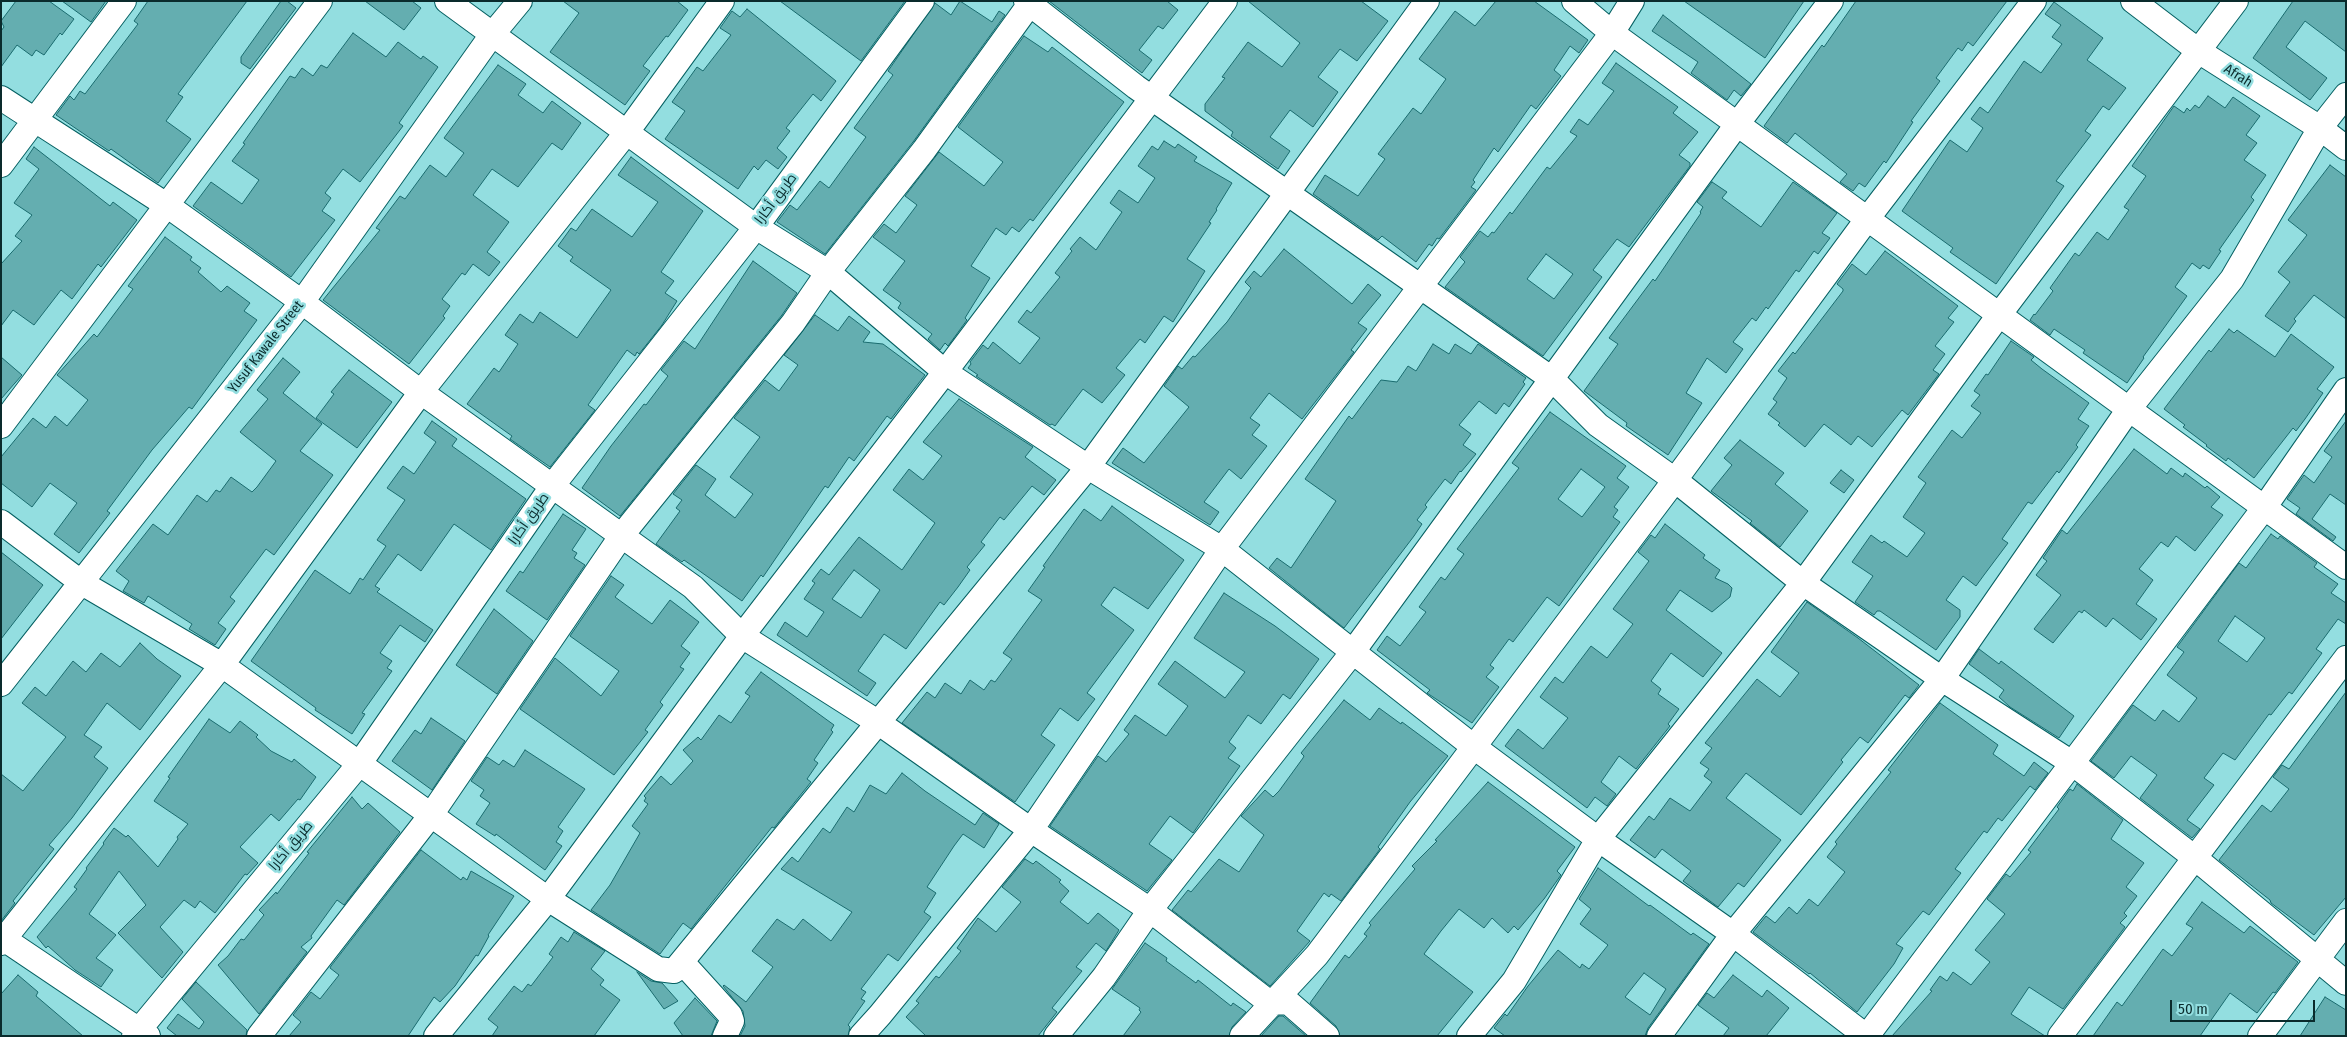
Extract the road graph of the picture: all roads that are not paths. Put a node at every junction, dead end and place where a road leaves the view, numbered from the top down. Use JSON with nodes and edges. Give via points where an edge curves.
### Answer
{"nodes":[{"id":1,"x":124,"y":1,"type":"edge"},
{"id":2,"x":320,"y":1,"type":"edge"},
{"id":3,"x":447,"y":1,"type":"edge"},
{"id":4,"x":520,"y":1,"type":"edge"},
{"id":5,"x":722,"y":1,"type":"edge"},
{"id":6,"x":922,"y":1,"type":"edge"},
{"id":7,"x":1226,"y":1,"type":"edge"},
{"id":8,"x":1426,"y":1,"type":"edge"},
{"id":9,"x":1574,"y":1,"type":"edge"},
{"id":10,"x":1632,"y":1,"type":"edge"},
{"id":11,"x":1831,"y":1,"type":"edge"},
{"id":12,"x":2034,"y":1,"type":"edge"},
{"id":13,"x":2133,"y":1,"type":"edge"},
{"id":14,"x":2236,"y":1,"type":"edge"},
{"id":15,"x":1029,"y":2,"type":"edge"},
{"id":16,"x":1612,"y":33,"type":"junction"},
{"id":17,"x":491,"y":36,"type":"junction"},
{"id":18,"x":2200,"y":52,"type":"junction"},
{"id":19,"x":2346,"y":95,"type":"edge"},
{"id":20,"x":1153,"y":97,"type":"junction"},
{"id":21,"x":1,"y":98,"type":"edge"},
{"id":22,"x":34,"y":120,"type":"junction"},
{"id":23,"x":1738,"y":123,"type":"junction"},
{"id":24,"x":2320,"y":128,"type":"junction"},
{"id":25,"x":628,"y":132,"type":"junction"},
{"id":26,"x":2346,"y":148,"type":"edge"},
{"id":27,"x":1,"y":165,"type":"edge"},
{"id":28,"x":1288,"y":193,"type":"junction"},
{"id":29,"x":168,"y":206,"type":"junction"},
{"id":30,"x":1868,"y":218,"type":"junction"},
{"id":31,"x":756,"y":227,"type":"junction"},
{"id":32,"x":828,"y":272,"type":"junction"},
{"id":33,"x":1422,"y":287,"type":"junction"},
{"id":34,"x":302,"y":302,"type":"junction"},
{"id":35,"x":1999,"y":315,"type":"junction"},
{"id":36,"x":946,"y":372,"type":"junction"},
{"id":37,"x":1552,"y":379,"type":"junction"},
{"id":38,"x":2346,"y":390,"type":"edge"},
{"id":39,"x":421,"y":392,"type":"junction"},
{"id":40,"x":2129,"y":409,"type":"junction"},
{"id":41,"x":1,"y":426,"type":"edge"},
{"id":42,"x":1088,"y":467,"type":"junction"},
{"id":43,"x":1675,"y":480,"type":"junction"},
{"id":44,"x":553,"y":485,"type":"junction"},
{"id":45,"x":2264,"y":508,"type":"junction"},
{"id":46,"x":1,"y":522,"type":"edge"},
{"id":47,"x":622,"y":535,"type":"junction"},
{"id":48,"x":1222,"y":549,"type":"junction"},
{"id":49,"x":2346,"y":567,"type":"edge"},
{"id":50,"x":82,"y":583,"type":"junction"},
{"id":51,"x":1803,"y":583,"type":"junction"},
{"id":52,"x":742,"y":636,"type":"junction"},
{"id":53,"x":1352,"y":653,"type":"junction"},
{"id":54,"x":2346,"y":658,"type":"edge"},
{"id":55,"x":222,"y":665,"type":"junction"},
{"id":56,"x":1942,"y":679,"type":"junction"},
{"id":57,"x":1,"y":684,"type":"edge"},
{"id":58,"x":879,"y":723,"type":"junction"},
{"id":59,"x":1474,"y":747,"type":"junction"},
{"id":60,"x":360,"y":763,"type":"junction"},
{"id":61,"x":2072,"y":763,"type":"junction"},
{"id":62,"x":431,"y":815,"type":"junction"},
{"id":63,"x":1031,"y":830,"type":"junction"},
{"id":64,"x":1598,"y":839,"type":"junction"},
{"id":65,"x":2195,"y":858,"type":"junction"},
{"id":66,"x":548,"y":900,"type":"junction"},
{"id":67,"x":1150,"y":910,"type":"junction"},
{"id":68,"x":2346,"y":921,"type":"edge"},
{"id":69,"x":1733,"y":934,"type":"junction"},
{"id":70,"x":2,"y":940,"type":"edge"},
{"id":71,"x":2317,"y":960,"type":"junction"},
{"id":72,"x":682,"y":962,"type":"junction"},
{"id":73,"x":2346,"y":983,"type":"edge"},
{"id":74,"x":1270,"y":1003,"type":"junction"},
{"id":75,"x":140,"y":1034,"type":"edge"},
{"id":76,"x":259,"y":1036,"type":"edge"},
{"id":77,"x":436,"y":1036,"type":"edge"},
{"id":78,"x":725,"y":1036,"type":"edge"},
{"id":79,"x":861,"y":1036,"type":"edge"},
{"id":80,"x":1056,"y":1036,"type":"edge"},
{"id":81,"x":1242,"y":1036,"type":"edge"},
{"id":82,"x":1327,"y":1036,"type":"edge"},
{"id":83,"x":1469,"y":1036,"type":"edge"},
{"id":84,"x":1659,"y":1036,"type":"edge"},
{"id":85,"x":1866,"y":1036,"type":"edge"},
{"id":86,"x":2060,"y":1036,"type":"edge"},
{"id":87,"x":2260,"y":1036,"type":"edge"}],
"edges":[{"from":1,"to":22,"type":"street"},
{"from":2,"to":29,"type":"street"},
{"from":3,"to":17,"type":"street"},
{"from":4,"to":17,"type":"street","name":"Yusuf Kawale Street"},
{"from":5,"to":25,"type":"street"},
{"from":6,"to":31,"type":"street","name":"طريق أكارا"},
{"from":7,"to":20,"type":"street"},
{"from":8,"to":28,"type":"street"},
{"from":9,"to":16,"type":"street"},
{"from":10,"to":16,"type":"street"},
{"from":11,"to":23,"type":"street"},
{"from":12,"to":30,"type":"street"},
{"from":13,"to":18,"type":"street","name":"Afrah"},
{"from":14,"to":18,"type":"street"},
{"from":15,"to":20,"type":"street"},
{"from":15,"to":32,"type":"street","via":[[924,150]]},
{"from":16,"to":23,"type":"street"},
{"from":16,"to":33,"type":"street"},
{"from":17,"to":25,"type":"street"},
{"from":17,"to":34,"type":"street","name":"Yusuf Kawale Street"},
{"from":18,"to":24,"type":"street","name":"Afrah"},
{"from":18,"to":35,"type":"street"},
{"from":19,"to":24,"type":"street"},
{"from":20,"to":28,"type":"street"},
{"from":20,"to":36,"type":"street"},
{"from":21,"to":22,"type":"street"},
{"from":22,"to":27,"type":"street"},
{"from":22,"to":29,"type":"street"},
{"from":23,"to":30,"type":"street"},
{"from":23,"to":37,"type":"street"},
{"from":24,"to":26,"type":"street","name":"Afrah"},
{"from":24,"to":40,"type":"street","via":[[2232,279]]},
{"from":25,"to":31,"type":"street"},
{"from":25,"to":39,"type":"street"},
{"from":28,"to":33,"type":"street"},
{"from":28,"to":42,"type":"street"},
{"from":29,"to":34,"type":"street"},
{"from":29,"to":41,"type":"street"},
{"from":30,"to":35,"type":"street"},
{"from":30,"to":43,"type":"street"},
{"from":31,"to":32,"type":"street"},
{"from":31,"to":44,"type":"street","name":"طريق أكارا"},
{"from":32,"to":36,"type":"street"},
{"from":32,"to":47,"type":"street","via":[[793,324]]},
{"from":33,"to":37,"type":"street"},
{"from":33,"to":48,"type":"street"},
{"from":34,"to":39,"type":"street"},
{"from":34,"to":50,"type":"street","name":"Yusuf Kawale Street"},
{"from":35,"to":40,"type":"street"},
{"from":35,"to":51,"type":"street"},
{"from":36,"to":42,"type":"street"},
{"from":36,"to":52,"type":"street"},
{"from":37,"to":43,"type":"street","via":[[1598,425]]},
{"from":37,"to":53,"type":"street"},
{"from":38,"to":45,"type":"street"},
{"from":39,"to":44,"type":"street"},
{"from":39,"to":55,"type":"street"},
{"from":40,"to":45,"type":"street"},
{"from":40,"to":56,"type":"street"},
{"from":42,"to":48,"type":"street"},
{"from":42,"to":58,"type":"street"},
{"from":43,"to":51,"type":"street"},
{"from":43,"to":59,"type":"street"},
{"from":44,"to":47,"type":"street"},
{"from":44,"to":60,"type":"street","name":"طريق أكارا"},
{"from":45,"to":49,"type":"street"},
{"from":45,"to":61,"type":"street"},
{"from":46,"to":50,"type":"street"},
{"from":47,"to":52,"type":"street","via":[[693,587]]},
{"from":47,"to":62,"type":"street"},
{"from":48,"to":53,"type":"street"},
{"from":48,"to":63,"type":"street"},
{"from":50,"to":55,"type":"street"},
{"from":50,"to":57,"type":"street","name":"Yusuf Kawale Street"},
{"from":51,"to":56,"type":"street"},
{"from":51,"to":64,"type":"street"},
{"from":52,"to":58,"type":"street"},
{"from":52,"to":66,"type":"street"},
{"from":53,"to":59,"type":"street"},
{"from":53,"to":67,"type":"street"},
{"from":54,"to":65,"type":"street"},
{"from":55,"to":60,"type":"street"},
{"from":55,"to":70,"type":"street"},
{"from":56,"to":61,"type":"street"},
{"from":56,"to":69,"type":"street"},
{"from":58,"to":63,"type":"street"},
{"from":58,"to":72,"type":"street"},
{"from":59,"to":64,"type":"street"},
{"from":59,"to":74,"type":"street","via":[[1317,955]]},
{"from":60,"to":62,"type":"street"},
{"from":60,"to":75,"type":"street","name":"طريق أكارا"},
{"from":61,"to":65,"type":"street"},
{"from":61,"to":85,"type":"street"},
{"from":62,"to":66,"type":"street"},
{"from":62,"to":76,"type":"street"},
{"from":63,"to":67,"type":"street"},
{"from":63,"to":79,"type":"street"},
{"from":64,"to":69,"type":"street"},
{"from":64,"to":83,"type":"street","via":[[1514,981]]},
{"from":65,"to":71,"type":"street"},
{"from":65,"to":86,"type":"street"},
{"from":66,"to":72,"type":"street","via":[[658,969],[674,971]]},
{"from":66,"to":77,"type":"street"},
{"from":67,"to":74,"type":"street"},
{"from":67,"to":80,"type":"street","via":[[1104,977]]},
{"from":68,"to":71,"type":"street"},
{"from":69,"to":84,"type":"street"},
{"from":69,"to":85,"type":"street"},
{"from":70,"to":75,"type":"street"},
{"from":71,"to":73,"type":"street"},
{"from":71,"to":87,"type":"street"},
{"from":72,"to":78,"type":"street","via":[[730,1015],[732,1021]]},
{"from":74,"to":81,"type":"street"},
{"from":74,"to":82,"type":"street","via":[[1288,1002]]}]}
